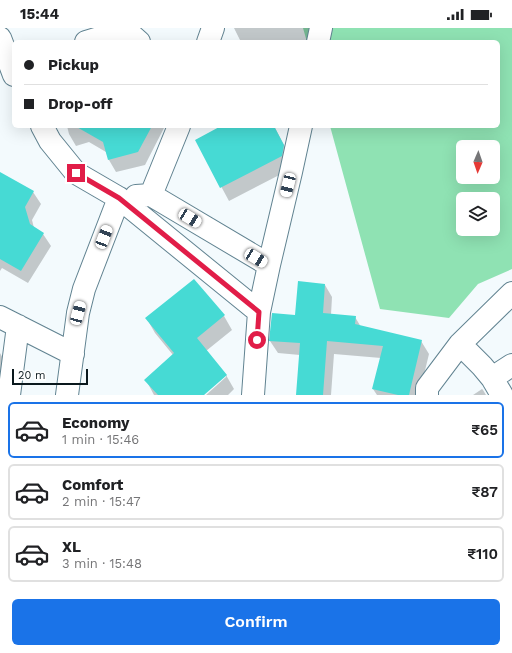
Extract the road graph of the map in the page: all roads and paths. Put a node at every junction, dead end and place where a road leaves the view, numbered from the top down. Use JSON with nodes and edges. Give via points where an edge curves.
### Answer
{"nodes":[{"id":1,"x":213,"y":28,"type":"edge"},
{"id":2,"x":321,"y":28,"type":"edge"},
{"id":3,"x":0,"y":38,"type":"edge"},
{"id":4,"x":93,"y":40,"type":"edge"},
{"id":5,"x":137,"y":40,"type":"edge"},
{"id":6,"x":209,"y":40,"type":"edge"},
{"id":7,"x":318,"y":40,"type":"edge"},
{"id":8,"x":12,"y":70,"type":"edge"},
{"id":9,"x":43,"y":128,"type":"edge"},
{"id":10,"x":178,"y":128,"type":"edge"},
{"id":11,"x":301,"y":128,"type":"edge"},
{"id":12,"x":150,"y":195,"type":"junction"},
{"id":13,"x":119,"y":198,"type":"junction"},
{"id":14,"x":269,"y":265,"type":"junction"},
{"id":15,"x":512,"y":292,"type":"edge"},
{"id":16,"x":259,"y":312,"type":"junction"},
{"id":17,"x":9,"y":321,"type":"edge"},
{"id":18,"x":460,"y":344,"type":"junction"},
{"id":19,"x":73,"y":354,"type":"junction"},
{"id":20,"x":512,"y":365,"type":"edge"},
{"id":21,"x":497,"y":386,"type":"edge"},
{"id":22,"x":9,"y":395,"type":"edge"},
{"id":23,"x":67,"y":395,"type":"edge"},
{"id":24,"x":253,"y":395,"type":"edge"},
{"id":25,"x":427,"y":395,"type":"edge"}],
"edges":[{"from":1,"to":6,"type":"street"},
{"from":2,"to":7,"type":"street"},
{"from":3,"to":8,"type":"street"},
{"from":4,"to":5,"type":"street","via":[[122,31],[128,32]]},
{"from":9,"to":13,"type":"street","via":[[50,141],[76,173]]},
{"from":10,"to":12,"type":"street"},
{"from":11,"to":14,"type":"street"},
{"from":12,"to":13,"type":"street"},
{"from":12,"to":14,"type":"street"},
{"from":13,"to":16,"type":"street"},
{"from":13,"to":19,"type":"street","via":[[84,289]]},
{"from":14,"to":16,"type":"street"},
{"from":15,"to":18,"type":"street"},
{"from":16,"to":24,"type":"street"},
{"from":17,"to":19,"type":"street"},
{"from":17,"to":22,"type":"street"},
{"from":18,"to":21,"type":"street"},
{"from":18,"to":25,"type":"street","via":[[427,388]]},
{"from":19,"to":23,"type":"street"},
{"from":20,"to":21,"type":"street"}]}
